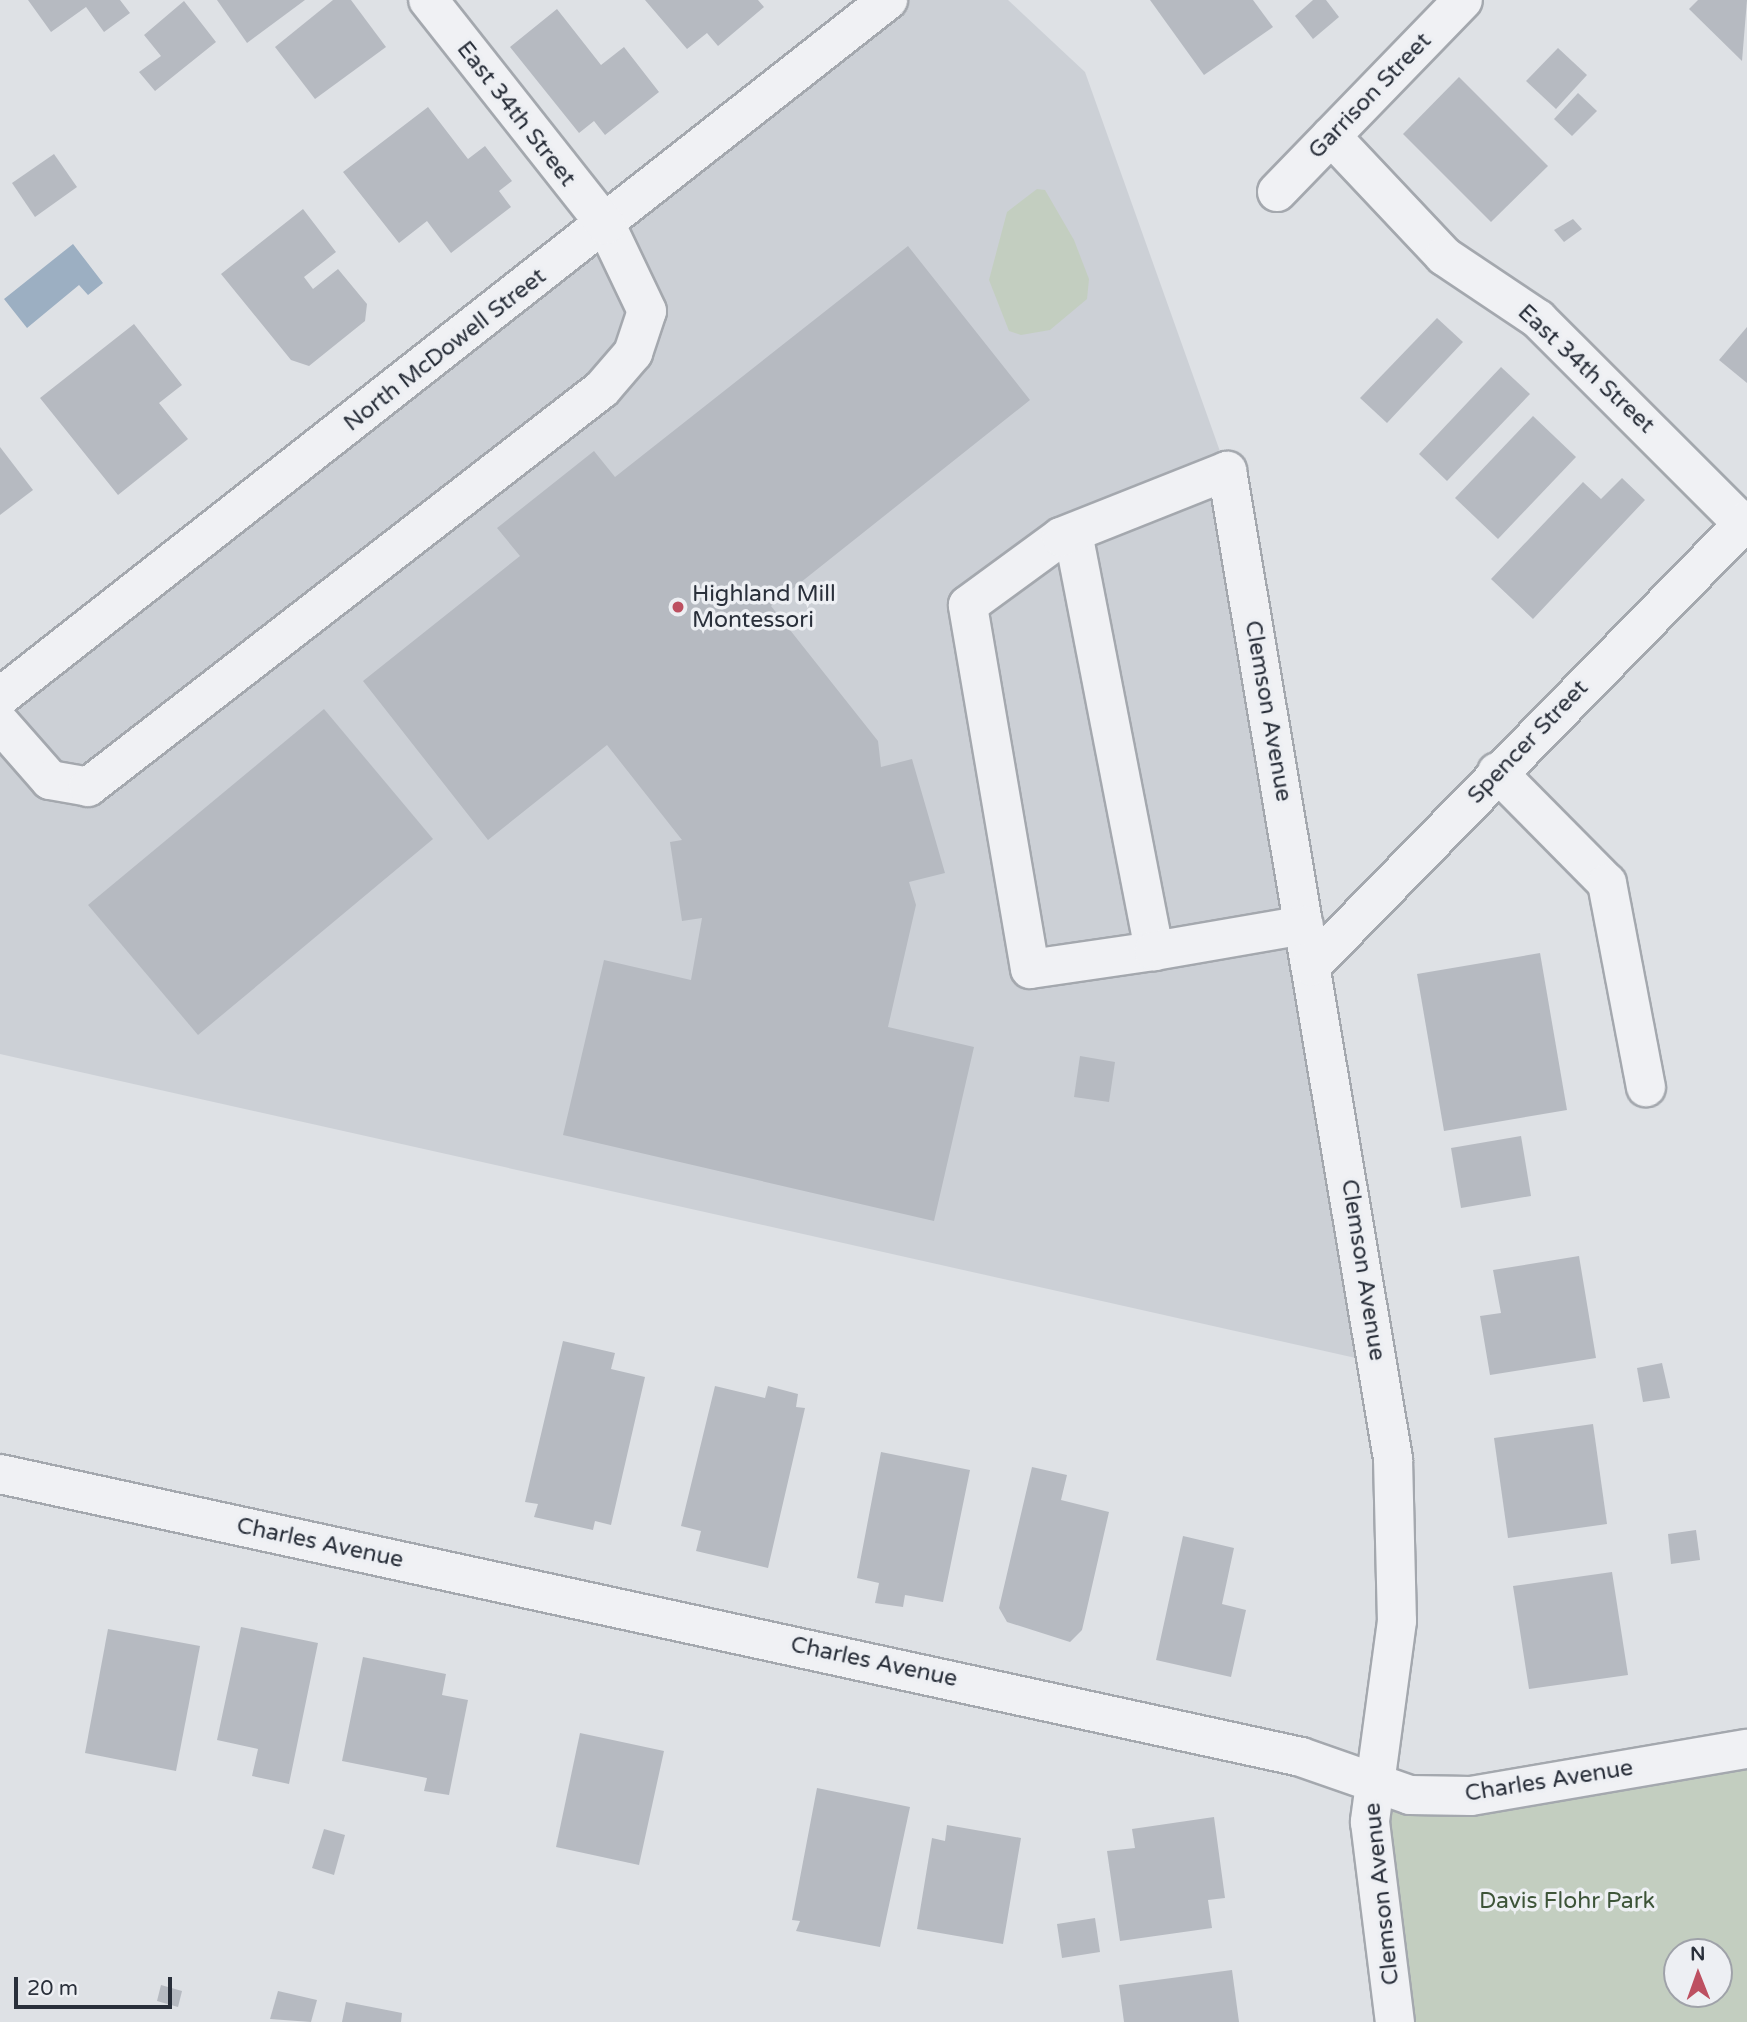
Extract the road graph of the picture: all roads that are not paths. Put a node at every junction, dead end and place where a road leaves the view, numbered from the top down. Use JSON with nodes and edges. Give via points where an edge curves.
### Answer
{"nodes":[{"id":1,"x":428,"y":0,"type":"edge"},
{"id":2,"x":888,"y":0,"type":"edge"},
{"id":3,"x":1463,"y":0,"type":"edge"},
{"id":4,"x":1331,"y":136,"type":"junction"},
{"id":5,"x":1277,"y":192,"type":"dead end"},
{"id":6,"x":606,"y":225,"type":"junction"},
{"id":7,"x":1745,"y":522,"type":"edge"},
{"id":8,"x":1073,"y":533,"type":"junction"},
{"id":9,"x":0,"y":697,"type":"edge"},
{"id":10,"x":0,"y":723,"type":"edge"},
{"id":11,"x":1497,"y":772,"type":"junction"},
{"id":12,"x":1304,"y":925,"type":"junction"},
{"id":13,"x":1154,"y":951,"type":"junction"},
{"id":14,"x":1311,"y":966,"type":"junction"},
{"id":15,"x":1646,"y":1087,"type":"dead end"},
{"id":16,"x":0,"y":1474,"type":"edge"},
{"id":17,"x":1747,"y":1749,"type":"edge"},
{"id":18,"x":1372,"y":1786,"type":"junction"},
{"id":19,"x":1395,"y":2022,"type":"edge"}],
"edges":[{"from":1,"to":6,"type":"street","name":"East 34th Street"},
{"from":2,"to":6,"type":"street","name":"North McDowell Street"},
{"from":3,"to":4,"type":"street","name":"Garrison Street"},
{"from":4,"to":5,"type":"street","name":"Garrison Street"},
{"from":4,"to":7,"type":"street","name":"East 34th Street","via":[[1444,256],[1538,318]]},
{"from":6,"to":9,"type":"street","name":"North McDowell Street"},
{"from":6,"to":10,"type":"street","name":"East 34th Street","via":[[648,311],[633,354],[602,389],[88,787],[50,780]]},
{"from":7,"to":11,"type":"street","name":"Spencer Street"},
{"from":8,"to":12,"type":"street","name":"Clemson Avenue","via":[[1227,471]]},
{"from":8,"to":13,"type":"street"},
{"from":8,"to":13,"type":"street","via":[[968,605],[1030,969]]},
{"from":11,"to":14,"type":"street","name":"Spencer Street"},
{"from":11,"to":15,"type":"street","via":[[1607,883]]},
{"from":12,"to":13,"type":"street"},
{"from":12,"to":14,"type":"street","name":"Clemson Avenue"},
{"from":14,"to":18,"type":"street","name":"Clemson Avenue","via":[[1398,1513],[1397,1620]]},
{"from":16,"to":18,"type":"street","name":"Charles Avenue","via":[[1301,1757]]},
{"from":17,"to":18,"type":"street","name":"Charles Avenue","via":[[1471,1796],[1410,1795]]},
{"from":18,"to":19,"type":"street","name":"Clemson Avenue","via":[[1370,1822]]}]}
